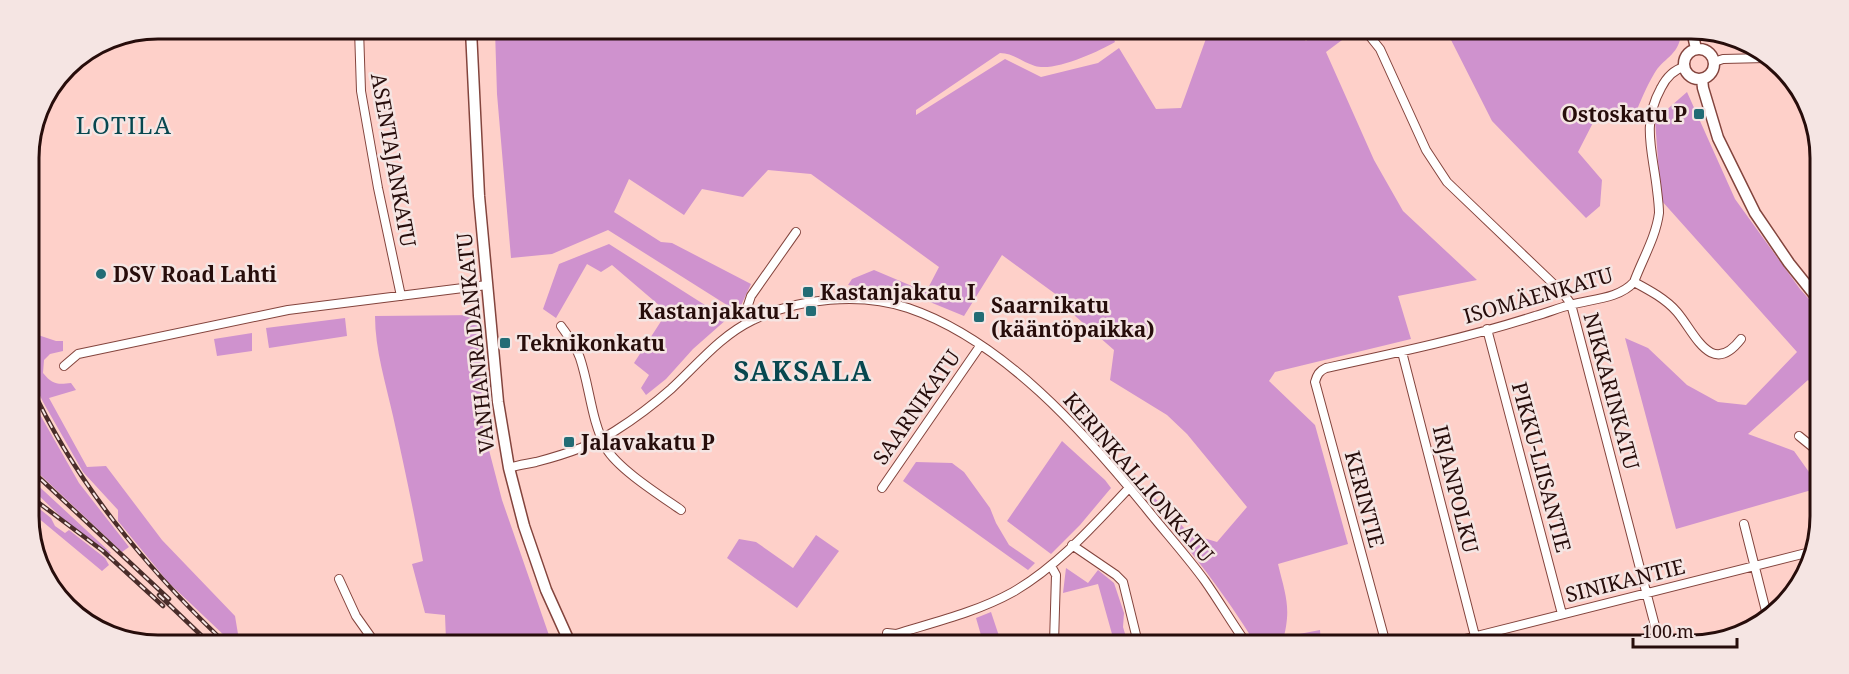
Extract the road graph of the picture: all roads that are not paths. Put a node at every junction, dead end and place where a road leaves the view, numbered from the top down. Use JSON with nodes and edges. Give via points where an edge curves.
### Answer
{"nodes":[{"id":1,"x":359,"y":39,"type":"edge"},
{"id":2,"x":471,"y":39,"type":"edge"},
{"id":3,"x":1372,"y":39,"type":"edge"},
{"id":4,"x":1694,"y":39,"type":"edge"},
{"id":5,"x":1696,"y":49,"type":"junction"},
{"id":6,"x":1756,"y":58,"type":"edge"},
{"id":7,"x":1714,"y":62,"type":"junction"},
{"id":8,"x":1684,"y":68,"type":"junction"},
{"id":9,"x":1702,"y":79,"type":"junction"},
{"id":10,"x":796,"y":232,"type":"dead end"},
{"id":11,"x":1634,"y":282,"type":"junction"},
{"id":12,"x":487,"y":285,"type":"junction"},
{"id":13,"x":1810,"y":289,"type":"edge"},
{"id":14,"x":401,"y":296,"type":"junction"},
{"id":15,"x":1571,"y":304,"type":"junction"},
{"id":16,"x":753,"y":320,"type":"junction"},
{"id":17,"x":561,"y":326,"type":"dead end"},
{"id":18,"x":1487,"y":329,"type":"junction"},
{"id":19,"x":1741,"y":339,"type":"dead end"},
{"id":20,"x":980,"y":346,"type":"junction"},
{"id":21,"x":1402,"y":352,"type":"junction"},
{"id":22,"x":64,"y":366,"type":"dead end"},
{"id":23,"x":1326,"y":368,"type":"joint"},
{"id":24,"x":1799,"y":436,"type":"dead end"},
{"id":25,"x":602,"y":438,"type":"junction"},
{"id":26,"x":1810,"y":445,"type":"edge"},
{"id":27,"x":509,"y":468,"type":"junction"},
{"id":28,"x":882,"y":488,"type":"dead end"},
{"id":29,"x":1129,"y":488,"type":"junction"},
{"id":30,"x":681,"y":510,"type":"dead end"},
{"id":31,"x":1744,"y":524,"type":"dead end"},
{"id":32,"x":1072,"y":545,"type":"junction"},
{"id":33,"x":1804,"y":554,"type":"edge"},
{"id":34,"x":1051,"y":566,"type":"junction"},
{"id":35,"x":1755,"y":566,"type":"junction"},
{"id":36,"x":339,"y":579,"type":"dead end"},
{"id":37,"x":1647,"y":593,"type":"junction"},
{"id":38,"x":1765,"y":608,"type":"edge"},
{"id":39,"x":1562,"y":614,"type":"junction"},
{"id":40,"x":887,"y":633,"type":"dead end"},
{"id":41,"x":369,"y":635,"type":"edge"},
{"id":42,"x":566,"y":635,"type":"edge"},
{"id":43,"x":1054,"y":635,"type":"edge"},
{"id":44,"x":1136,"y":635,"type":"edge"},
{"id":45,"x":1241,"y":635,"type":"edge"},
{"id":46,"x":1384,"y":635,"type":"edge"},
{"id":47,"x":1475,"y":635,"type":"edge"},
{"id":48,"x":1479,"y":635,"type":"edge"},
{"id":49,"x":1658,"y":635,"type":"edge"}],
"edges":[{"from":1,"to":14,"type":"street","name":"ASENTAJANKATU","via":[[361,91]]},
{"from":2,"to":12,"type":"street","name":"VANHANRADANKATU"},
{"from":3,"to":15,"type":"street","name":"NIKKARINKATU","via":[[1426,150],[1447,182]]},
{"from":4,"to":5,"type":"street"},
{"from":5,"to":7,"type":"street","via":[[1707,51]]},
{"from":5,"to":8,"type":"street","via":[[1686,57]]},
{"from":6,"to":7,"type":"street"},
{"from":7,"to":9,"type":"street","via":[[1712,72]]},
{"from":8,"to":9,"type":"street","via":[[1687,74]]},
{"from":8,"to":11,"type":"street","name":"ISOMÄENKATU","via":[[1664,81],[1649,115],[1659,211]]},
{"from":9,"to":13,"type":"street","via":[[1718,138],[1755,213]]},
{"from":10,"to":16,"type":"street","via":[[751,296],[748,305]]},
{"from":11,"to":15,"type":"street","name":"ISOMÄENKATU","via":[[1612,295]]},
{"from":11,"to":19,"type":"street","via":[[1677,312],[1692,335],[1712,353],[1726,354]]},
{"from":12,"to":14,"type":"street"},
{"from":12,"to":27,"type":"street","name":"VANHANRADANKATU","via":[[498,402]]},
{"from":14,"to":22,"type":"street","via":[[288,310],[176,332],[78,354]]},
{"from":15,"to":18,"type":"street","name":"ISOMÄENKATU"},
{"from":15,"to":37,"type":"street","name":"NIKKARINKATU"},
{"from":16,"to":20,"type":"street","name":"KERINKALLIONKATU","via":[[824,300],[878,301],[933,318]]},
{"from":16,"to":25,"type":"street","name":"KERINKALLIONKATU","via":[[724,337],[670,389]]},
{"from":17,"to":25,"type":"street","via":[[580,359]]},
{"from":18,"to":21,"type":"street","name":"ISOMÄENKATU"},
{"from":18,"to":39,"type":"street","name":"PIKKU-LIISANTIE"},
{"from":20,"to":28,"type":"street","name":"SAARNIKATU"},
{"from":20,"to":29,"type":"street","name":"KERINKALLIONKATU","via":[[1059,408]]},
{"from":21,"to":23,"type":"street","name":"ISOMÄENKATU"},
{"from":21,"to":47,"type":"street","name":"IRJANPOLKU"},
{"from":23,"to":46,"type":"street","name":"KERINTIE","via":[[1315,382]]},
{"from":24,"to":26,"type":"street"},
{"from":25,"to":27,"type":"street","name":"KERINKALLIONKATU","via":[[555,457]]},
{"from":25,"to":30,"type":"street","via":[[619,462]]},
{"from":27,"to":42,"type":"street","name":"VANHANRADANKATU","via":[[539,572]]},
{"from":29,"to":32,"type":"street"},
{"from":29,"to":45,"type":"street","name":"KERINKALLIONKATU","via":[[1204,580]]},
{"from":31,"to":35,"type":"street"},
{"from":32,"to":34,"type":"street"},
{"from":32,"to":44,"type":"street","via":[[1124,582]]},
{"from":33,"to":35,"type":"street","name":"SINIKANTIE"},
{"from":34,"to":40,"type":"street","via":[[1012,592],[970,611],[896,634]]},
{"from":34,"to":43,"type":"street","via":[[1056,575]]},
{"from":35,"to":37,"type":"street","name":"SINIKANTIE"},
{"from":35,"to":38,"type":"street"},
{"from":36,"to":41,"type":"street"},
{"from":37,"to":39,"type":"street","name":"SINIKANTIE"},
{"from":37,"to":49,"type":"street","name":"NIKKARINKATU"},
{"from":39,"to":48,"type":"street","name":"SINIKANTIE"}]}
